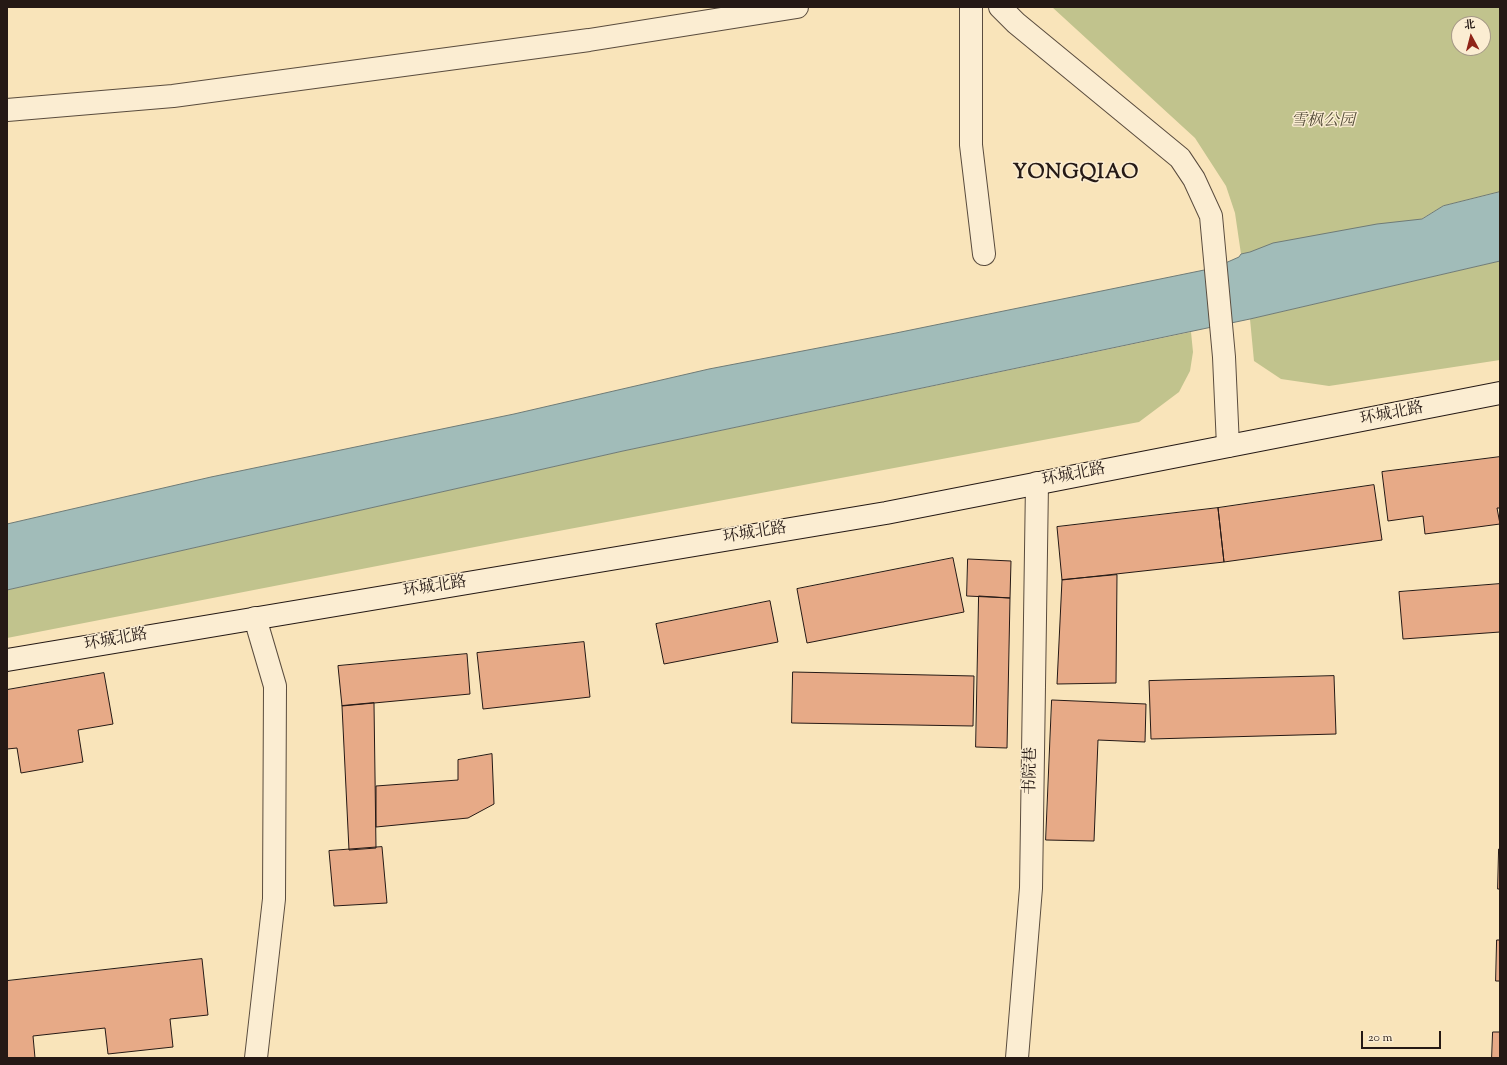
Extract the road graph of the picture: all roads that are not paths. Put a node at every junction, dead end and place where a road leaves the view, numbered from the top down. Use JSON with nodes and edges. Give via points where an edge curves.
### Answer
{"nodes":[{"id":1,"x":797,"y":7,"type":"edge"},
{"id":2,"x":970,"y":7,"type":"edge"},
{"id":3,"x":1000,"y":7,"type":"edge"},
{"id":4,"x":7,"y":110,"type":"edge"},
{"id":5,"x":984,"y":254,"type":"dead end"},
{"id":6,"x":1500,"y":393,"type":"edge"},
{"id":7,"x":1228,"y":446,"type":"junction"},
{"id":8,"x":1037,"y":483,"type":"junction"},
{"id":9,"x":255,"y":618,"type":"junction"},
{"id":10,"x":7,"y":660,"type":"edge"},
{"id":11,"x":256,"y":1058,"type":"edge"},
{"id":12,"x":1017,"y":1058,"type":"edge"}],
"edges":[{"from":1,"to":4,"type":"street","via":[[589,40],[173,96]]},
{"from":2,"to":5,"type":"street","via":[[971,145]]},
{"from":3,"to":7,"type":"street","via":[[1180,158],[1194,179],[1211,216],[1224,357]]},
{"from":6,"to":7,"type":"street","name":"环城北路"},
{"from":7,"to":8,"type":"street","name":"环城北路"},
{"from":8,"to":9,"type":"street","name":"环城北路","via":[[886,512]]},
{"from":8,"to":12,"type":"street","name":"书院巷","via":[[1031,888]]},
{"from":9,"to":10,"type":"street","name":"环城北路"},
{"from":9,"to":11,"type":"street","via":[[275,686],[274,899]]}]}
